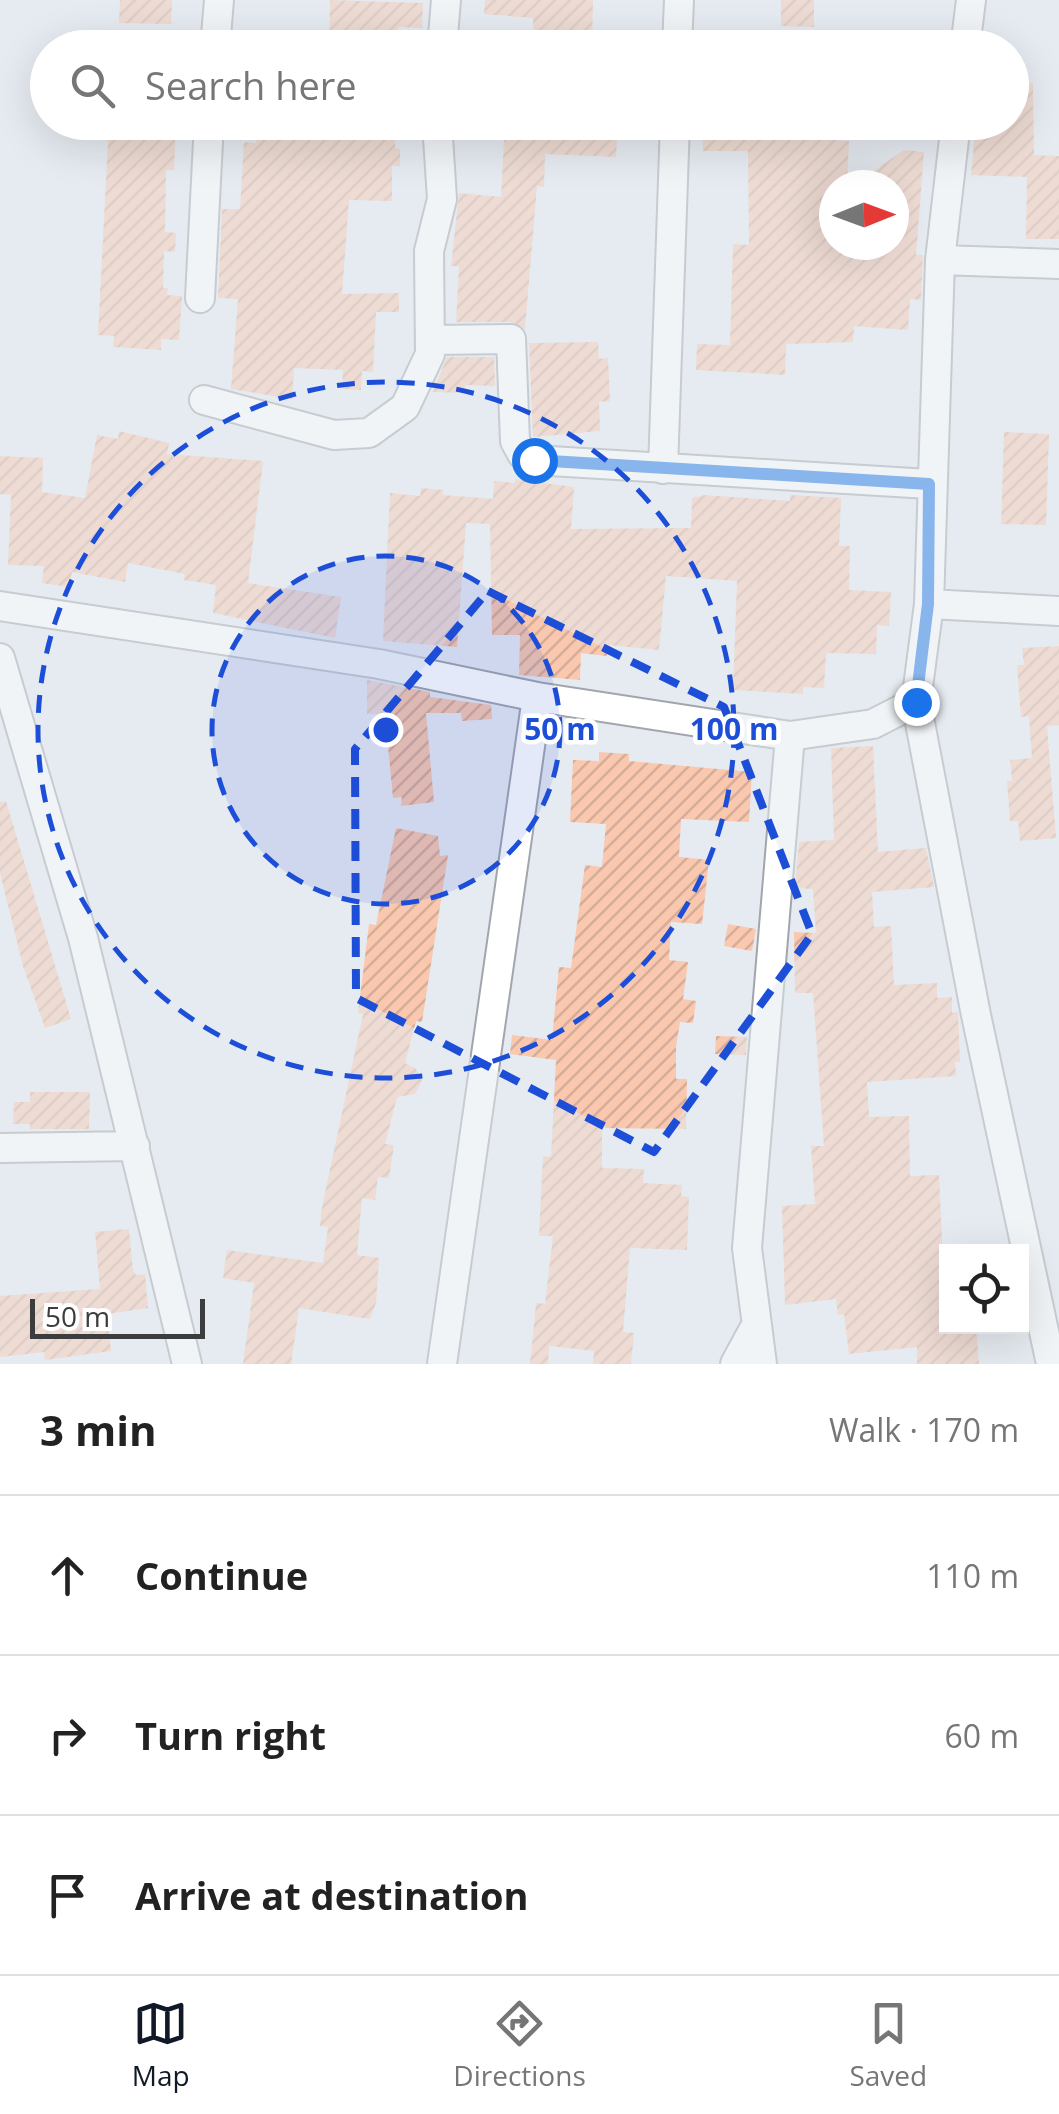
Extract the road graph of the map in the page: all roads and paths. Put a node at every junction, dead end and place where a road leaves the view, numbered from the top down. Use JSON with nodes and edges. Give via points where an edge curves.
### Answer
{"nodes":[{"id":1,"x":218,"y":0,"type":"edge"},
{"id":2,"x":446,"y":0,"type":"edge"},
{"id":3,"x":679,"y":0,"type":"edge"},
{"id":4,"x":970,"y":0,"type":"edge"},
{"id":5,"x":216,"y":30,"type":"edge"},
{"id":6,"x":444,"y":30,"type":"edge"},
{"id":7,"x":678,"y":30,"type":"edge"},
{"id":8,"x":967,"y":30,"type":"edge"},
{"id":9,"x":208,"y":140,"type":"edge"},
{"id":10,"x":439,"y":140,"type":"edge"},
{"id":11,"x":674,"y":140,"type":"edge"},
{"id":12,"x":954,"y":140,"type":"edge"},
{"id":13,"x":940,"y":260,"type":"junction"},
{"id":14,"x":1059,"y":264,"type":"edge"},
{"id":15,"x":200,"y":298,"type":"dead end"},
{"id":16,"x":431,"y":340,"type":"junction"},
{"id":17,"x":204,"y":400,"type":"dead end"},
{"id":18,"x":664,"y":469,"type":"junction"},
{"id":19,"x":929,"y":484,"type":"junction"},
{"id":20,"x":928,"y":604,"type":"junction"},
{"id":21,"x":0,"y":606,"type":"edge"},
{"id":22,"x":1059,"y":612,"type":"edge"},
{"id":23,"x":0,"y":658,"type":"edge"},
{"id":24,"x":537,"y":697,"type":"junction"},
{"id":25,"x":916,"y":702,"type":"junction"},
{"id":26,"x":790,"y":736,"type":"junction"},
{"id":27,"x":135,"y":1146,"type":"junction"},
{"id":28,"x":0,"y":1148,"type":"edge"},
{"id":29,"x":754,"y":1329,"type":"junction"},
{"id":30,"x":1053,"y":1331,"type":"edge"},
{"id":31,"x":187,"y":1364,"type":"edge"},
{"id":32,"x":442,"y":1364,"type":"edge"},
{"id":33,"x":735,"y":1364,"type":"edge"},
{"id":34,"x":762,"y":1364,"type":"edge"},
{"id":35,"x":1051,"y":1364,"type":"edge"}],
"edges":[{"from":1,"to":5,"type":"street"},
{"from":2,"to":6,"type":"street"},
{"from":3,"to":7,"type":"street"},
{"from":4,"to":8,"type":"street"},
{"from":9,"to":15,"type":"street"},
{"from":10,"to":16,"type":"street","via":[[442,199],[429,251]]},
{"from":11,"to":18,"type":"street"},
{"from":12,"to":13,"type":"street"},
{"from":13,"to":14,"type":"street"},
{"from":13,"to":19,"type":"street"},
{"from":16,"to":17,"type":"street","via":[[405,407],[368,433],[334,435]]},
{"from":16,"to":18,"type":"street","via":[[511,340],[515,441],[522,454]]},
{"from":18,"to":19,"type":"street"},
{"from":19,"to":20,"type":"street"},
{"from":20,"to":22,"type":"street"},
{"from":20,"to":25,"type":"street"},
{"from":21,"to":24,"type":"street","via":[[380,664]]},
{"from":23,"to":27,"type":"street","via":[[62,858]]},
{"from":24,"to":26,"type":"street"},
{"from":24,"to":32,"type":"street"},
{"from":25,"to":26,"type":"street","via":[[872,724]]},
{"from":25,"to":30,"type":"street","via":[[976,1015]]},
{"from":26,"to":29,"type":"street","via":[[748,1248]]},
{"from":27,"to":28,"type":"street"},
{"from":27,"to":31,"type":"street"},
{"from":29,"to":33,"type":"street"},
{"from":29,"to":34,"type":"street"},
{"from":30,"to":35,"type":"street"}]}
